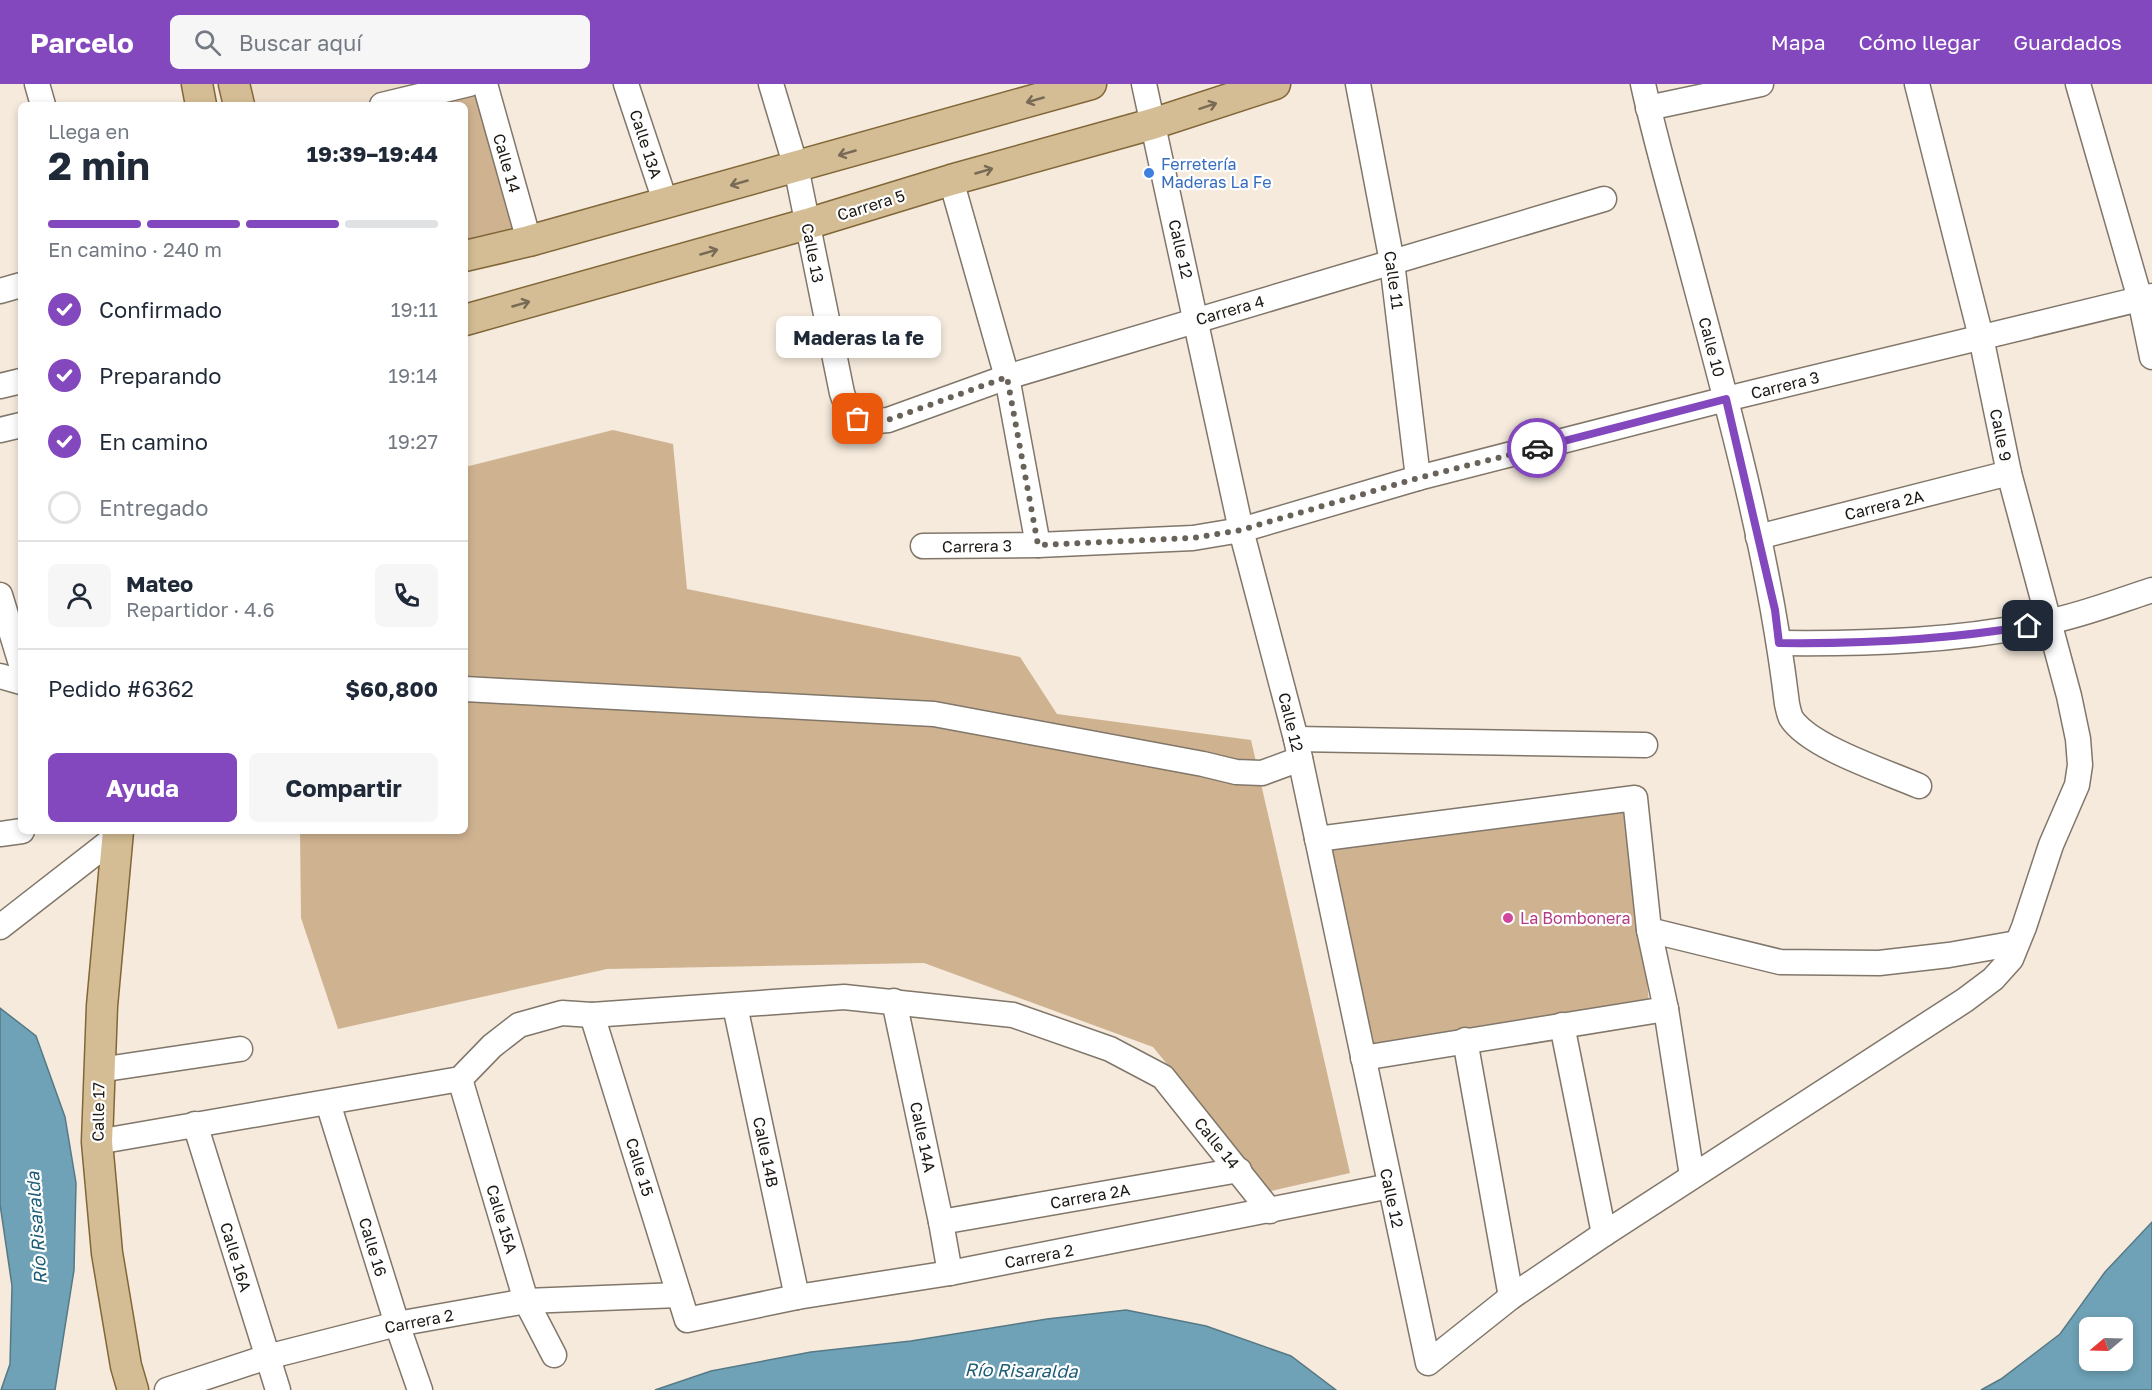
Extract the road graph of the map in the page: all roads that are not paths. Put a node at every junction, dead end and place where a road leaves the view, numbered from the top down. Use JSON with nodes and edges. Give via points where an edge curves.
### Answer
{"nodes":[{"id":1,"x":37,"y":84,"type":"edge"},
{"id":2,"x":196,"y":84,"type":"edge"},
{"id":3,"x":234,"y":84,"type":"edge"},
{"id":4,"x":469,"y":84,"type":"edge"},
{"id":5,"x":485,"y":84,"type":"edge"},
{"id":6,"x":626,"y":84,"type":"edge"},
{"id":7,"x":771,"y":84,"type":"edge"},
{"id":8,"x":1091,"y":84,"type":"edge"},
{"id":9,"x":1144,"y":84,"type":"edge"},
{"id":10,"x":1275,"y":84,"type":"edge"},
{"id":11,"x":1358,"y":84,"type":"edge"},
{"id":12,"x":1643,"y":84,"type":"edge"},
{"id":13,"x":1761,"y":84,"type":"edge"},
{"id":14,"x":1917,"y":84,"type":"edge"},
{"id":15,"x":2078,"y":84,"type":"edge"},
{"id":16,"x":42,"y":102,"type":"edge"},
{"id":17,"x":200,"y":102,"type":"edge"},
{"id":18,"x":237,"y":102,"type":"edge"},
{"id":19,"x":394,"y":102,"type":"edge"},
{"id":20,"x":1648,"y":108,"type":"junction"},
{"id":21,"x":1152,"y":124,"type":"junction"},
{"id":22,"x":796,"y":168,"type":"junction"},
{"id":23,"x":951,"y":180,"type":"junction"},
{"id":24,"x":1604,"y":200,"type":"dead end"},
{"id":25,"x":666,"y":204,"type":"junction"},
{"id":26,"x":807,"y":224,"type":"junction"},
{"id":27,"x":529,"y":241,"type":"junction"},
{"id":28,"x":468,"y":255,"type":"edge"},
{"id":29,"x":1392,"y":262,"type":"junction"},
{"id":30,"x":2146,"y":298,"type":"edge"},
{"id":31,"x":468,"y":319,"type":"edge"},
{"id":32,"x":1197,"y":320,"type":"junction"},
{"id":33,"x":1981,"y":338,"type":"junction"},
{"id":34,"x":2152,"y":357,"type":"edge"},
{"id":35,"x":1007,"y":377,"type":"junction"},
{"id":36,"x":18,"y":382,"type":"edge"},
{"id":37,"x":0,"y":386,"type":"edge"},
{"id":38,"x":1726,"y":399,"type":"junction"},
{"id":39,"x":858,"y":419,"type":"joint"},
{"id":40,"x":18,"y":426,"type":"edge"},
{"id":41,"x":0,"y":430,"type":"edge"},
{"id":42,"x":2009,"y":473,"type":"junction"},
{"id":43,"x":1418,"y":478,"type":"junction"},
{"id":44,"x":1241,"y":530,"type":"junction"},
{"id":45,"x":1758,"y":537,"type":"junction"},
{"id":46,"x":1038,"y":545,"type":"junction"},
{"id":47,"x":923,"y":546,"type":"dead end"},
{"id":48,"x":2152,"y":590,"type":"edge"},
{"id":49,"x":0,"y":595,"type":"edge"},
{"id":50,"x":2049,"y":622,"type":"junction"},
{"id":51,"x":1779,"y":643,"type":"junction"},
{"id":52,"x":18,"y":654,"type":"edge"},
{"id":53,"x":0,"y":676,"type":"edge"},
{"id":54,"x":18,"y":681,"type":"edge"},
{"id":55,"x":468,"y":689,"type":"edge"},
{"id":56,"x":1644,"y":745,"type":"dead end"},
{"id":57,"x":1298,"y":749,"type":"junction"},
{"id":58,"x":1919,"y":786,"type":"dead end"},
{"id":59,"x":18,"y":832,"type":"edge"},
{"id":60,"x":0,"y":834,"type":"edge"},
{"id":61,"x":118,"y":834,"type":"edge"},
{"id":62,"x":1317,"y":839,"type":"junction"},
{"id":63,"x":0,"y":927,"type":"edge"},
{"id":64,"x":1649,"y":930,"type":"junction"},
{"id":65,"x":2017,"y":944,"type":"junction"},
{"id":66,"x":894,"y":1001,"type":"junction"},
{"id":67,"x":735,"y":1006,"type":"junction"},
{"id":68,"x":1666,"y":1010,"type":"junction"},
{"id":69,"x":592,"y":1015,"type":"junction"},
{"id":70,"x":1562,"y":1025,"type":"junction"},
{"id":71,"x":1465,"y":1041,"type":"junction"},
{"id":72,"x":240,"y":1049,"type":"dead end"},
{"id":73,"x":1363,"y":1058,"type":"junction"},
{"id":74,"x":99,"y":1070,"type":"junction"},
{"id":75,"x":460,"y":1079,"type":"junction"},
{"id":76,"x":328,"y":1102,"type":"junction"},
{"id":77,"x":195,"y":1124,"type":"junction"},
{"id":78,"x":97,"y":1142,"type":"junction"},
{"id":79,"x":1239,"y":1170,"type":"junction"},
{"id":80,"x":1692,"y":1176,"type":"junction"},
{"id":81,"x":1390,"y":1186,"type":"junction"},
{"id":82,"x":1270,"y":1211,"type":"junction"},
{"id":83,"x":941,"y":1222,"type":"junction"},
{"id":84,"x":1604,"y":1234,"type":"junction"},
{"id":85,"x":950,"y":1273,"type":"junction"},
{"id":86,"x":679,"y":1295,"type":"junction"},
{"id":87,"x":1511,"y":1297,"type":"junction"},
{"id":88,"x":797,"y":1298,"type":"junction"},
{"id":89,"x":526,"y":1301,"type":"junction"},
{"id":90,"x":687,"y":1320,"type":"joint"},
{"id":91,"x":397,"y":1324,"type":"junction"},
{"id":92,"x":554,"y":1355,"type":"dead end"},
{"id":93,"x":267,"y":1358,"type":"junction"},
{"id":94,"x":1428,"y":1363,"type":"joint"},
{"id":95,"x":133,"y":1390,"type":"edge"},
{"id":96,"x":167,"y":1390,"type":"edge"},
{"id":97,"x":278,"y":1390,"type":"edge"},
{"id":98,"x":420,"y":1390,"type":"edge"}],
"edges":[{"from":1,"to":16,"type":"street"},
{"from":2,"to":17,"type":"main road"},
{"from":3,"to":18,"type":"main road"},
{"from":4,"to":19,"type":"street"},
{"from":5,"to":27,"type":"street","name":"Calle 14"},
{"from":6,"to":25,"type":"street","name":"Calle 13A"},
{"from":7,"to":22,"type":"street","name":"Calle 13"},
{"from":8,"to":22,"type":"main road","one_way":true},
{"from":9,"to":21,"type":"street","name":"Calle 12"},
{"from":21,"to":10,"type":"main road","name":"Carrera 5","one_way":true},
{"from":11,"to":29,"type":"street","name":"Calle 11"},
{"from":12,"to":20,"type":"street","name":"Calle 10"},
{"from":13,"to":20,"type":"street"},
{"from":14,"to":33,"type":"street","name":"Calle 9"},
{"from":15,"to":30,"type":"street"},
{"from":20,"to":38,"type":"street","name":"Calle 10"},
{"from":23,"to":21,"type":"main road","name":"Carrera 5","one_way":true},
{"from":21,"to":32,"type":"street","name":"Calle 12"},
{"from":22,"to":25,"type":"main road","one_way":true},
{"from":22,"to":26,"type":"street","name":"Calle 13"},
{"from":23,"to":26,"type":"main road","name":"Carrera 5"},
{"from":23,"to":35,"type":"street"},
{"from":24,"to":29,"type":"street","name":"Carrera 4"},
{"from":25,"to":27,"type":"main road"},
{"from":31,"to":26,"type":"main road","name":"Carrera 5","one_way":true},
{"from":26,"to":39,"type":"street","name":"Calle 13","via":[[842,393],[848,409]]},
{"from":27,"to":28,"type":"main road"},
{"from":29,"to":32,"type":"street","name":"Carrera 4"},
{"from":29,"to":43,"type":"street","name":"Calle 11"},
{"from":30,"to":33,"type":"street","name":"Carrera 3"},
{"from":30,"to":34,"type":"street"},
{"from":32,"to":35,"type":"street","name":"Carrera 4"},
{"from":32,"to":44,"type":"street","name":"Calle 12"},
{"from":33,"to":38,"type":"street","name":"Carrera 3"},
{"from":33,"to":42,"type":"street","name":"Calle 9"},
{"from":35,"to":39,"type":"street","name":"Carrera 4","via":[[888,420]]},
{"from":35,"to":46,"type":"street"},
{"from":36,"to":37,"type":"street"},
{"from":38,"to":43,"type":"street","name":"Carrera 3"},
{"from":38,"to":45,"type":"street","name":"Calle 10"},
{"from":40,"to":41,"type":"street"},
{"from":42,"to":45,"type":"street","name":"Carrera 2A"},
{"from":42,"to":50,"type":"street","name":"Calle 9"},
{"from":43,"to":44,"type":"street","name":"Carrera 3"},
{"from":44,"to":46,"type":"street","name":"Carrera 3","via":[[1193,538]]},
{"from":44,"to":57,"type":"street","name":"Calle 12"},
{"from":45,"to":51,"type":"street","name":"Calle 10"},
{"from":46,"to":47,"type":"street","name":"Carrera 3"},
{"from":48,"to":50,"type":"street"},
{"from":49,"to":52,"type":"street"},
{"from":50,"to":51,"type":"street","via":[[1914,641]]},
{"from":50,"to":65,"type":"street","name":"Calle 9","via":[[2078,740],[2080,765],[2077,785],[2051,845]]},
{"from":51,"to":58,"type":"street","name":"Calle 10","via":[[1787,704],[1791,717],[1805,733]]},
{"from":53,"to":54,"type":"street"},
{"from":55,"to":57,"type":"street","via":[[934,714],[1236,772],[1262,773]]},
{"from":56,"to":57,"type":"street"},
{"from":57,"to":62,"type":"street","name":"Calle 12"},
{"from":59,"to":60,"type":"street"},
{"from":61,"to":63,"type":"street"},
{"from":61,"to":74,"type":"main road","name":"Calle 17"},
{"from":62,"to":64,"type":"street","via":[[1635,798]]},
{"from":62,"to":73,"type":"street","name":"Calle 12"},
{"from":64,"to":65,"type":"street","via":[[1780,962],[1880,963]]},
{"from":64,"to":68,"type":"street"},
{"from":65,"to":80,"type":"street","name":"Calle 9","via":[[2011,959],[1993,979],[1965,1000]]},
{"from":66,"to":67,"type":"street","via":[[844,997]]},
{"from":66,"to":79,"type":"street","name":"Calle 14","via":[[1012,1015],[1110,1049],[1163,1077]]},
{"from":66,"to":83,"type":"street","name":"Calle 14A"},
{"from":67,"to":69,"type":"street"},
{"from":67,"to":88,"type":"street","name":"Calle 14B"},
{"from":68,"to":70,"type":"street"},
{"from":68,"to":80,"type":"street"},
{"from":69,"to":75,"type":"street","via":[[562,1012],[519,1025]]},
{"from":69,"to":86,"type":"street","name":"Calle 15"},
{"from":70,"to":71,"type":"street"},
{"from":70,"to":84,"type":"street"},
{"from":71,"to":73,"type":"street"},
{"from":71,"to":87,"type":"street"},
{"from":72,"to":74,"type":"street"},
{"from":73,"to":81,"type":"street","name":"Calle 12"},
{"from":74,"to":78,"type":"main road","name":"Calle 17"},
{"from":75,"to":76,"type":"street"},
{"from":75,"to":89,"type":"street","name":"Calle 15A"},
{"from":76,"to":77,"type":"street"},
{"from":76,"to":91,"type":"street","name":"Calle 16"},
{"from":77,"to":78,"type":"street"},
{"from":77,"to":93,"type":"street","name":"Calle 16A"},
{"from":78,"to":95,"type":"main road","name":"Calle 17","via":[[111,1286]]},
{"from":79,"to":82,"type":"street","name":"Calle 14"},
{"from":79,"to":83,"type":"street","name":"Carrera 2A"},
{"from":80,"to":84,"type":"street","name":"Calle 9"},
{"from":81,"to":82,"type":"street","name":"Carrera 2"},
{"from":81,"to":94,"type":"street","name":"Calle 12"},
{"from":82,"to":85,"type":"street","name":"Carrera 2"},
{"from":83,"to":85,"type":"street","name":"Calle 14A"},
{"from":84,"to":87,"type":"street","name":"Calle 9"},
{"from":85,"to":88,"type":"street","name":"Carrera 2"},
{"from":86,"to":89,"type":"street","name":"Carrera 2"},
{"from":86,"to":90,"type":"street","name":"Calle 15"},
{"from":87,"to":94,"type":"street","name":"Calle 9"},
{"from":88,"to":90,"type":"street","name":"Carrera 2"},
{"from":89,"to":91,"type":"street","name":"Carrera 2"},
{"from":89,"to":92,"type":"street","name":"Calle 15A"},
{"from":91,"to":93,"type":"street","name":"Carrera 2"},
{"from":91,"to":98,"type":"street","name":"Calle 16"},
{"from":93,"to":96,"type":"street","name":"Carrera 2"},
{"from":93,"to":97,"type":"street","name":"Calle 16A"}]}
